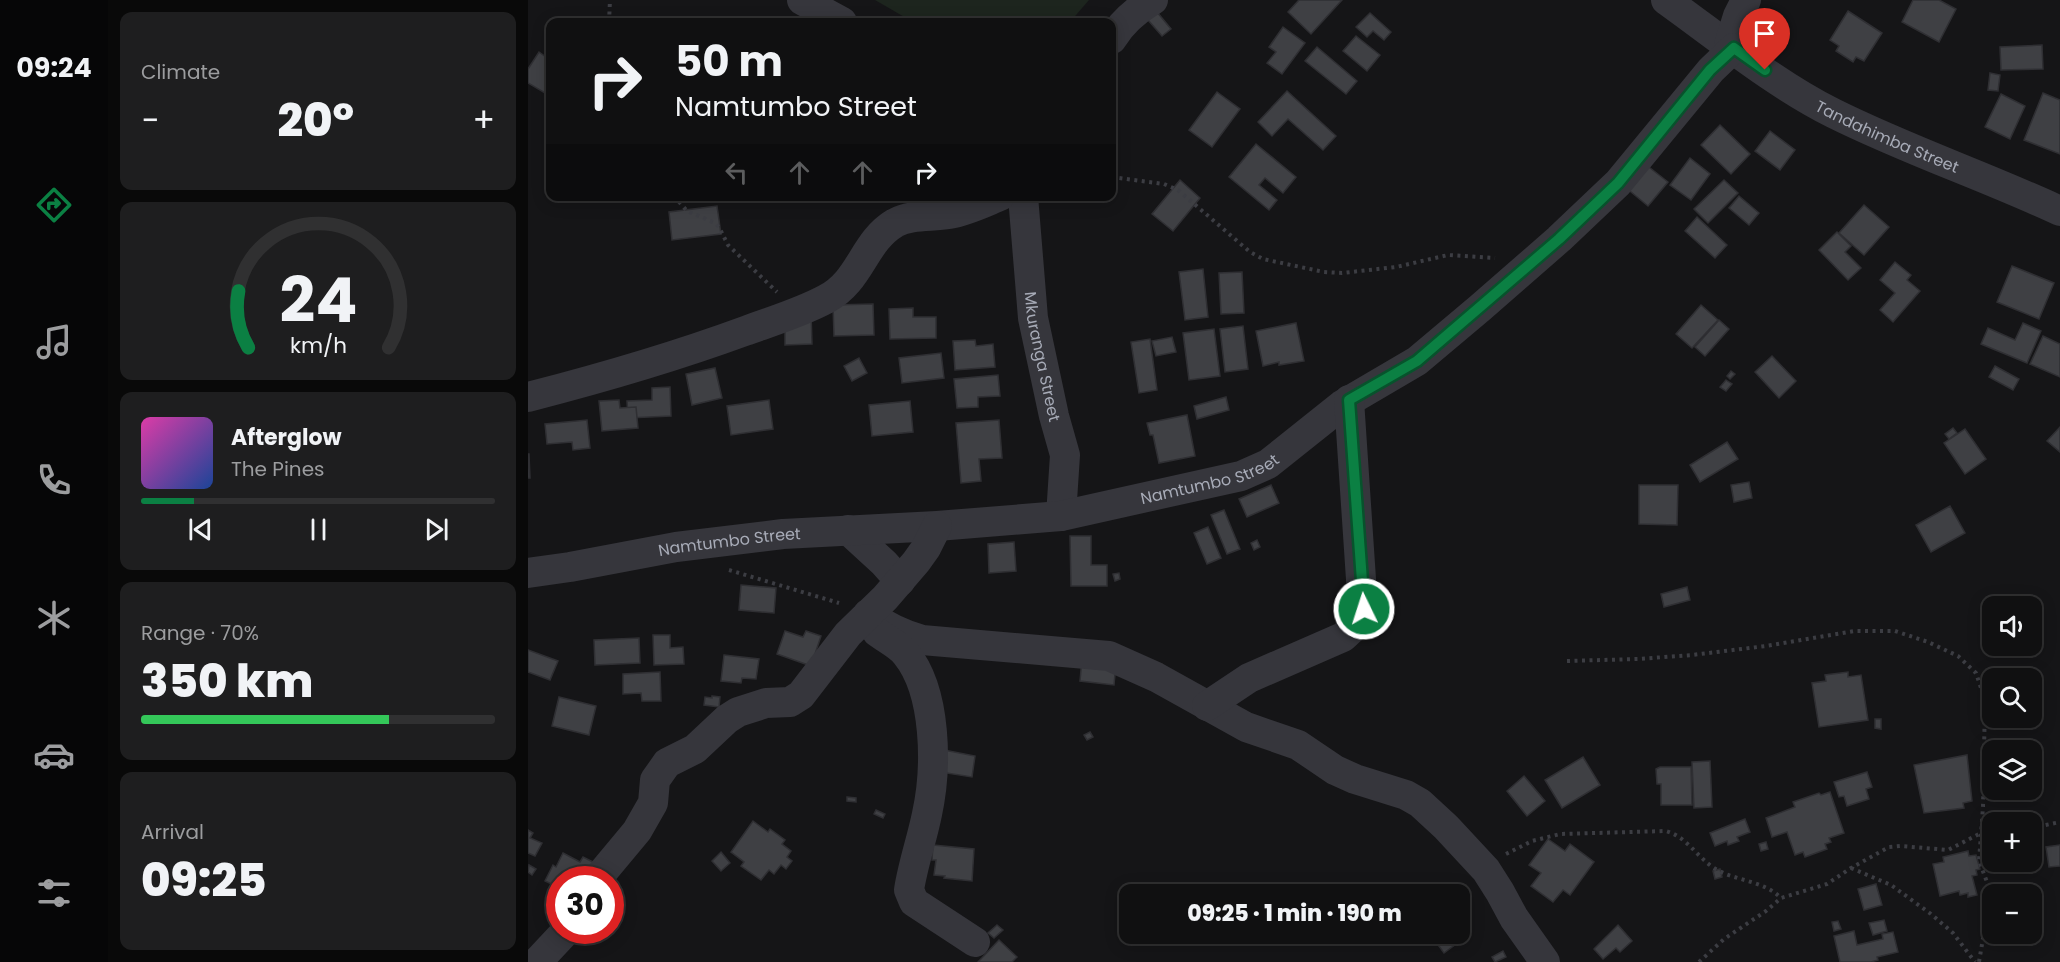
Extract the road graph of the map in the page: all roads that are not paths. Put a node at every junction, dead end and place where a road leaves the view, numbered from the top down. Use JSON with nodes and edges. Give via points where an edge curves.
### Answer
{"nodes":[{"id":1,"x":802,"y":0,"type":"edge"},
{"id":2,"x":1153,"y":0,"type":"edge"},
{"id":3,"x":1666,"y":0,"type":"edge"},
{"id":4,"x":1746,"y":0,"type":"edge"},
{"id":5,"x":835,"y":18,"type":"edge"},
{"id":6,"x":1116,"y":32,"type":"edge"},
{"id":7,"x":1731,"y":46,"type":"junction"},
{"id":8,"x":988,"y":201,"type":"edge"},
{"id":9,"x":1023,"y":201,"type":"edge"},
{"id":10,"x":2060,"y":211,"type":"edge"},
{"id":11,"x":528,"y":397,"type":"edge"},
{"id":12,"x":1349,"y":400,"type":"junction"},
{"id":13,"x":1061,"y":516,"type":"junction"},
{"id":14,"x":937,"y":526,"type":"junction"},
{"id":15,"x":848,"y":530,"type":"junction"},
{"id":16,"x":528,"y":573,"type":"edge"},
{"id":17,"x":900,"y":581,"type":"junction"},
{"id":18,"x":865,"y":618,"type":"junction"},
{"id":19,"x":1207,"y":706,"type":"junction"},
{"id":20,"x":608,"y":866,"type":"edge"},
{"id":21,"x":975,"y":942,"type":"dead end"},
{"id":22,"x":554,"y":944,"type":"edge"},
{"id":23,"x":537,"y":962,"type":"edge"},
{"id":24,"x":1545,"y":962,"type":"edge"}],
"edges":[{"from":1,"to":5,"type":"street"},
{"from":2,"to":6,"type":"street"},
{"from":3,"to":7,"type":"street","name":"Tandahimba Street"},
{"from":4,"to":7,"type":"street"},
{"from":7,"to":10,"type":"street","name":"Tandahimba Street","via":[[1832,112]]},
{"from":7,"to":12,"type":"street","name":"Namtumbo Street","via":[[1618,183],[1559,239],[1417,361]]},
{"from":8,"to":11,"type":"street","via":[[960,212],[912,217],[895,224],[869,250],[846,286],[802,310],[626,372]]},
{"from":9,"to":13,"type":"street","name":"Mkuranga Street","via":[[1033,318],[1065,455]]},
{"from":12,"to":13,"type":"street","name":"Namtumbo Street","via":[[1268,464],[1241,476]]},
{"from":12,"to":19,"type":"street","via":[[1364,609],[1343,637],[1249,678]]},
{"from":13,"to":14,"type":"street","name":"Namtumbo Street"},
{"from":14,"to":15,"type":"street","name":"Namtumbo Street"},
{"from":14,"to":17,"type":"street","via":[[926,548]]},
{"from":15,"to":16,"type":"street","name":"Namtumbo Street","via":[[708,543]]},
{"from":15,"to":17,"type":"street"},
{"from":17,"to":18,"type":"street"},
{"from":18,"to":19,"type":"street","via":[[922,640],[1109,656],[1155,676]]},
{"from":18,"to":20,"type":"street","via":[[801,695],[790,702],[766,703],[738,712],[695,749],[667,763],[655,780],[652,803],[637,831]]},
{"from":18,"to":21,"type":"street","via":[[906,653],[921,679],[929,708],[933,746],[931,786],[909,890],[914,902]]},
{"from":19,"to":24,"type":"street","via":[[1246,727],[1298,745],[1335,770],[1420,803],[1483,867]]},
{"from":22,"to":23,"type":"street"}]}
